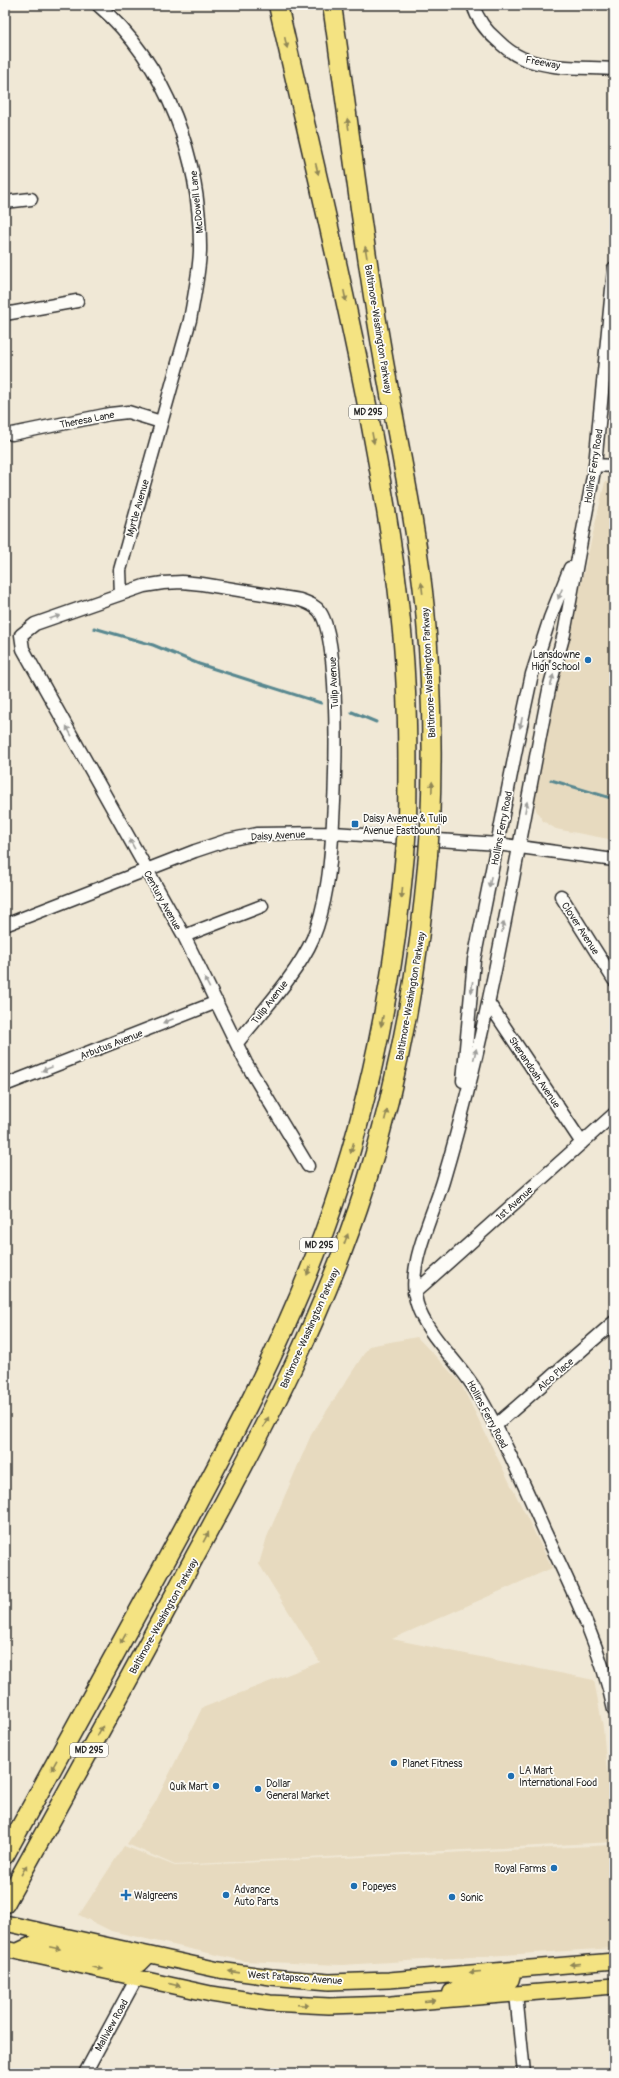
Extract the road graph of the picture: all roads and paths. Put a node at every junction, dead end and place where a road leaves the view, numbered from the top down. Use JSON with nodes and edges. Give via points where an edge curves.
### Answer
{"nodes":[{"id":1,"x":98,"y":5,"type":"edge"},
{"id":2,"x":278,"y":5,"type":"edge"},
{"id":3,"x":332,"y":5,"type":"edge"},
{"id":4,"x":473,"y":5,"type":"edge"},
{"id":5,"x":614,"y":69,"type":"edge"},
{"id":6,"x":31,"y":199,"type":"dead end"},
{"id":7,"x":5,"y":202,"type":"edge"},
{"id":8,"x":614,"y":268,"type":"edge"},
{"id":9,"x":77,"y":301,"type":"dead end"},
{"id":10,"x":5,"y":314,"type":"edge"},
{"id":11,"x":161,"y":422,"type":"junction"},
{"id":12,"x":12,"y":434,"type":"dead end"},
{"id":13,"x":595,"y":465,"type":"junction"},
{"id":14,"x":614,"y":466,"type":"edge"},
{"id":15,"x":579,"y":545,"type":"junction"},
{"id":16,"x":121,"y":594,"type":"junction"},
{"id":17,"x":21,"y":635,"type":"joint"},
{"id":18,"x":333,"y":833,"type":"junction"},
{"id":19,"x":498,"y":844,"type":"junction"},
{"id":20,"x":519,"y":846,"type":"junction"},
{"id":21,"x":614,"y":860,"type":"edge"},
{"id":22,"x":147,"y":870,"type":"junction"},
{"id":23,"x":561,"y":896,"type":"dead end"},
{"id":24,"x":262,"y":906,"type":"dead end"},
{"id":25,"x":5,"y":925,"type":"edge"},
{"id":26,"x":184,"y":936,"type":"junction"},
{"id":27,"x":614,"y":980,"type":"edge"},
{"id":28,"x":217,"y":1002,"type":"junction"},
{"id":29,"x":488,"y":1002,"type":"junction"},
{"id":30,"x":237,"y":1043,"type":"junction"},
{"id":31,"x":5,"y":1085,"type":"edge"},
{"id":32,"x":614,"y":1114,"type":"edge"},
{"id":33,"x":460,"y":1119,"type":"junction"},
{"id":34,"x":582,"y":1143,"type":"junction"},
{"id":35,"x":308,"y":1166,"type":"dead end"},
{"id":36,"x":414,"y":1293,"type":"junction"},
{"id":37,"x":614,"y":1322,"type":"edge"},
{"id":38,"x":496,"y":1426,"type":"junction"},
{"id":39,"x":614,"y":1710,"type":"edge"},
{"id":40,"x":5,"y":1854,"type":"edge"},
{"id":41,"x":5,"y":1904,"type":"edge"},
{"id":42,"x":5,"y":1922,"type":"edge"},
{"id":43,"x":12,"y":1950,"type":"edge"},
{"id":44,"x":149,"y":1955,"type":"junction"},
{"id":45,"x":614,"y":1961,"type":"edge"},
{"id":46,"x":514,"y":1969,"type":"junction"},
{"id":47,"x":137,"y":1976,"type":"junction"},
{"id":48,"x":614,"y":1986,"type":"edge"},
{"id":49,"x":516,"y":1994,"type":"junction"},
{"id":50,"x":449,"y":1999,"type":"junction"},
{"id":51,"x":85,"y":2073,"type":"edge"},
{"id":52,"x":524,"y":2073,"type":"edge"}],
"edges":[{"from":1,"to":11,"type":"street","name":"McDowell Lane","via":[[131,38],[148,60],[161,84],[184,139],[197,195],[200,251],[198,278],[190,320]]},
{"from":2,"to":40,"type":"highway","number":"MD 295","one_way":true,"bridge":true,"via":[[336,253],[393,553],[400,612],[408,732],[407,825],[393,965],[358,1126],[324,1234],[276,1347],[221,1459]]},
{"from":41,"to":3,"type":"highway","name":"Baltimore-Washington Parkway","number":"MD 295","one_way":true,"bridge":true,"via":[[212,1526],[271,1413],[321,1306],[364,1188],[394,1081],[417,968],[430,826],[430,664],[416,542],[366,248]]},
{"from":4,"to":5,"type":"street","name":"Freeway","via":[[482,24],[521,58],[557,66]]},
{"from":6,"to":7,"type":"street"},
{"from":8,"to":13,"type":"street","name":"Hollins Ferry Road"},
{"from":9,"to":10,"type":"street"},
{"from":11,"to":12,"type":"street","name":"Theresa Lane","via":[[128,412]]},
{"from":11,"to":16,"type":"street","name":"Myrtle Avenue","via":[[120,570]]},
{"from":13,"to":14,"type":"street"},
{"from":13,"to":15,"type":"street","name":"Hollins Ferry Road"},
{"from":15,"to":19,"type":"street","name":"Hollins Ferry Road","one_way":true,"via":[[550,618],[532,674]]},
{"from":20,"to":15,"type":"street","name":"Hollins Ferry Road","one_way":true,"via":[[550,685],[564,634]]},
{"from":17,"to":16,"type":"street","name":"Tulip Avenue","one_way":true,"via":[[34,624]]},
{"from":16,"to":18,"type":"street","name":"Tulip Avenue","via":[[144,586],[182,582],[300,600],[313,605],[320,612],[330,642],[335,694]]},
{"from":22,"to":17,"type":"street","name":"Century Avenue","one_way":true,"via":[[23,649]]},
{"from":18,"to":19,"type":"street","name":"Daisy Avenue"},
{"from":18,"to":22,"type":"street","name":"Daisy Avenue","via":[[257,834],[228,840]]},
{"from":18,"to":30,"type":"street","name":"Tulip Avenue","via":[[327,885],[313,938],[303,958]]},
{"from":19,"to":20,"type":"street","name":"Daisy Avenue"},
{"from":19,"to":33,"type":"street","name":"Hollins Ferry Road","one_way":true,"via":[[474,960]]},
{"from":20,"to":21,"type":"street","name":"Daisy Avenue"},
{"from":29,"to":20,"type":"street","name":"Hollins Ferry Road","one_way":true},
{"from":22,"to":25,"type":"street","name":"Daisy Avenue"},
{"from":22,"to":26,"type":"street","name":"Century Avenue"},
{"from":23,"to":27,"type":"street","name":"Clover Avenue"},
{"from":24,"to":26,"type":"street"},
{"from":28,"to":26,"type":"street","name":"Century Avenue","one_way":true},
{"from":28,"to":30,"type":"street","name":"Century Avenue"},
{"from":28,"to":31,"type":"street","name":"Arbutus Avenue","one_way":true},
{"from":33,"to":29,"type":"street","name":"Hollins Ferry Road","one_way":true},
{"from":29,"to":34,"type":"street","name":"Shenandoah Avenue"},
{"from":30,"to":35,"type":"street","name":"Century Avenue","via":[[255,1079]]},
{"from":32,"to":34,"type":"street","name":"1st Avenue"},
{"from":33,"to":36,"type":"street","name":"Hollins Ferry Road","via":[[444,1178],[421,1245]]},
{"from":34,"to":36,"type":"street","name":"1st Avenue"},
{"from":36,"to":38,"type":"street","name":"Hollins Ferry Road","via":[[425,1323],[464,1372]]},
{"from":37,"to":38,"type":"street","name":"Alco Place"},
{"from":38,"to":39,"type":"street","name":"Hollins Ferry Road","via":[[598,1652],[607,1677]]},
{"from":42,"to":44,"type":"main road","name":"West Patapsco Avenue"},
{"from":43,"to":44,"type":"main road","one_way":true,"via":[[35,1944],[136,1965]]},
{"from":43,"to":47,"type":"main road","one_way":true},
{"from":46,"to":44,"type":"main road","name":"West Patapsco Avenue","one_way":true,"via":[[389,1980],[329,1982],[226,1971]]},
{"from":45,"to":46,"type":"main road","name":"West Patapsco Avenue","one_way":true},
{"from":46,"to":50,"type":"main road","via":[[513,1976],[508,1982],[459,1987],[451,1992]]},
{"from":47,"to":50,"type":"main road","one_way":true,"via":[[211,1994],[270,2003],[329,2006]]},
{"from":47,"to":51,"type":"street","name":"Mallview Road"},
{"from":48,"to":49,"type":"main road"},
{"from":49,"to":50,"type":"main road"},
{"from":49,"to":52,"type":"street"}]}
